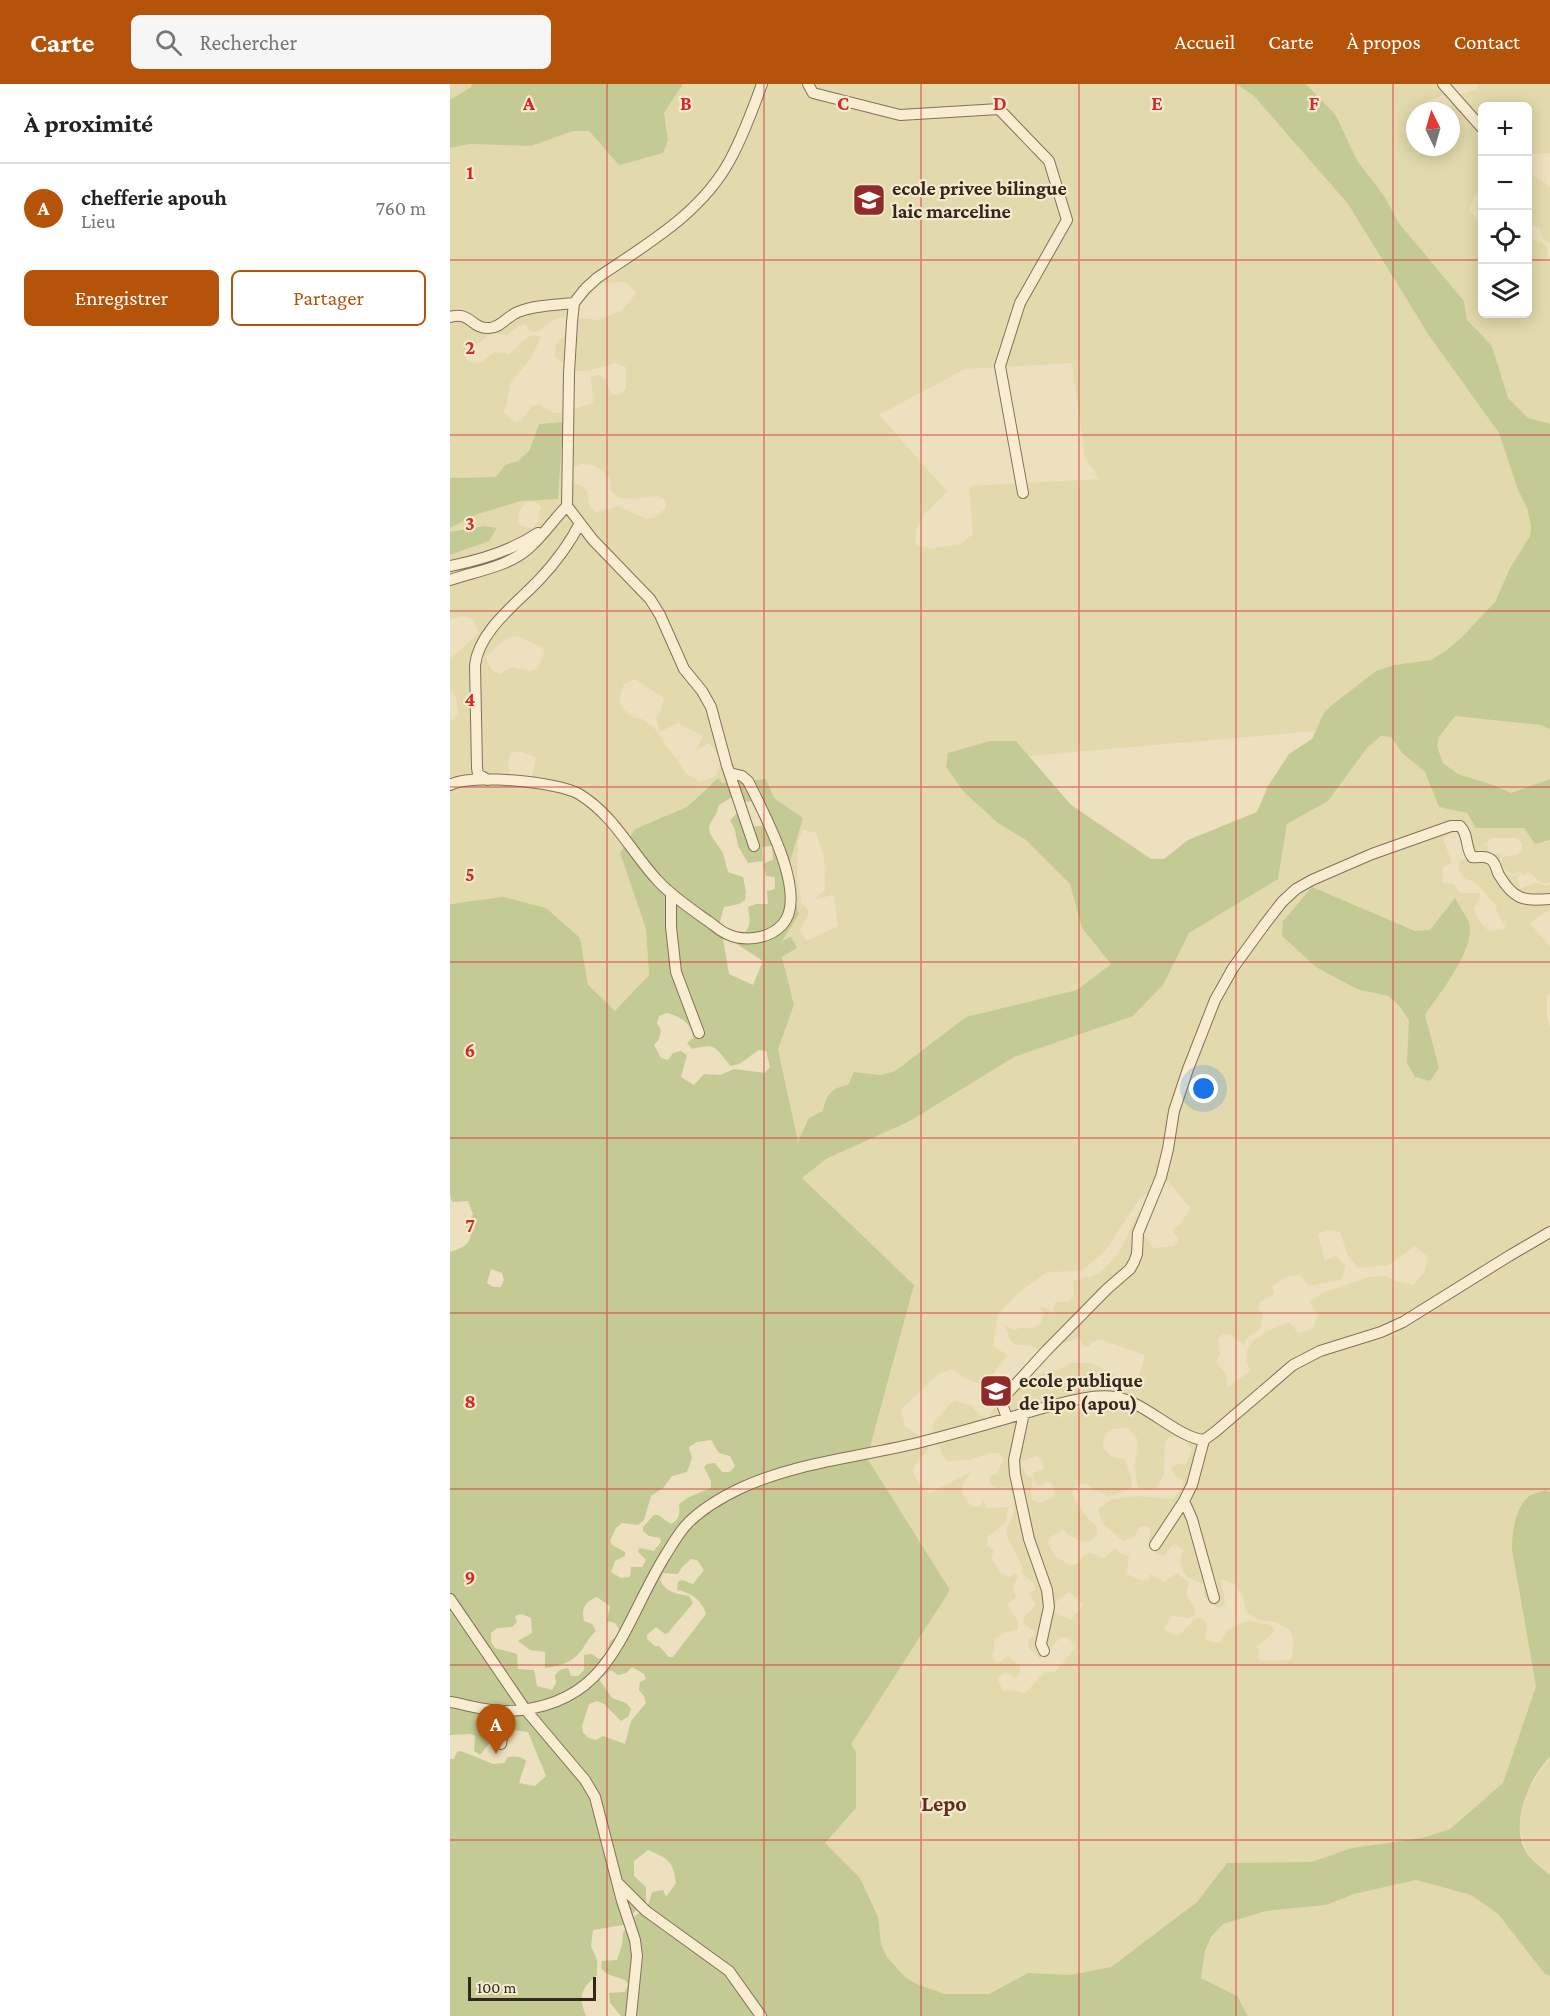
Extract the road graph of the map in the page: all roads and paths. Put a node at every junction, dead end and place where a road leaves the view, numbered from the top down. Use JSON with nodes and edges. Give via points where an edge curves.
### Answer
{"nodes":[{"id":1,"x":762,"y":84,"type":"edge"},
{"id":2,"x":808,"y":84,"type":"edge"},
{"id":3,"x":1443,"y":84,"type":"edge"},
{"id":4,"x":1478,"y":123,"type":"edge"},
{"id":5,"x":574,"y":303,"type":"junction"},
{"id":6,"x":450,"y":317,"type":"edge"},
{"id":7,"x":1023,"y":493,"type":"dead end"},
{"id":8,"x":567,"y":506,"type":"junction"},
{"id":9,"x":550,"y":524,"type":"junction"},
{"id":10,"x":580,"y":524,"type":"junction"},
{"id":11,"x":450,"y":566,"type":"edge"},
{"id":12,"x":450,"y":579,"type":"edge"},
{"id":13,"x":730,"y":773,"type":"junction"},
{"id":14,"x":490,"y":780,"type":"junction"},
{"id":15,"x":450,"y":785,"type":"edge"},
{"id":16,"x":754,"y":846,"type":"dead end"},
{"id":17,"x":671,"y":893,"type":"junction"},
{"id":18,"x":1550,"y":899,"type":"edge"},
{"id":19,"x":699,"y":1033,"type":"dead end"},
{"id":20,"x":1550,"y":1233,"type":"edge"},
{"id":21,"x":1023,"y":1413,"type":"junction"},
{"id":22,"x":1007,"y":1418,"type":"junction"},
{"id":23,"x":1204,"y":1440,"type":"junction"},
{"id":24,"x":1184,"y":1501,"type":"junction"},
{"id":25,"x":1155,"y":1545,"type":"dead end"},
{"id":26,"x":1214,"y":1598,"type":"dead end"},
{"id":27,"x":450,"y":1599,"type":"edge"},
{"id":28,"x":1044,"y":1651,"type":"dead end"},
{"id":29,"x":450,"y":1702,"type":"edge"},
{"id":30,"x":525,"y":1709,"type":"junction"},
{"id":31,"x":506,"y":1712,"type":"junction"},
{"id":32,"x":501,"y":1744,"type":"dead end"},
{"id":33,"x":619,"y":1884,"type":"junction"},
{"id":34,"x":631,"y":2016,"type":"edge"},
{"id":35,"x":761,"y":2016,"type":"edge"}],
"edges":[{"from":1,"to":5,"type":"street","via":[[730,160],[699,201],[682,218],[597,278]]},
{"from":2,"to":7,"type":"street","via":[[813,93],[900,114],[999,109],[1049,161],[1066,220],[1020,303],[1000,366]]},
{"from":3,"to":4,"type":"street"},
{"from":5,"to":6,"type":"street","via":[[515,313],[489,328],[476,325],[466,316]]},
{"from":5,"to":8,"type":"street","via":[[568,372]]},
{"from":8,"to":9,"type":"street"},
{"from":8,"to":10,"type":"street"},
{"from":9,"to":11,"type":"street","via":[[506,550]]},
{"from":9,"to":12,"type":"street","via":[[529,549],[513,558]]},
{"from":10,"to":13,"type":"street","via":[[650,599],[660,615],[684,669],[711,707]]},
{"from":10,"to":14,"type":"street","via":[[567,548],[502,616],[478,650],[474,665],[477,768],[480,776]]},
{"from":13,"to":16,"type":"street"},
{"from":13,"to":17,"type":"street","via":[[748,781],[776,840],[791,888],[788,919],[760,938],[743,938],[726,934]]},
{"from":14,"to":15,"type":"street","via":[[471,779]]},
{"from":14,"to":17,"type":"street","via":[[556,786],[577,793],[618,827],[657,881]]},
{"from":17,"to":19,"type":"street","via":[[676,972]]},
{"from":18,"to":22,"type":"street","via":[[1520,899],[1513,895],[1491,859],[1472,857],[1465,831],[1460,826],[1451,826],[1312,880],[1282,902],[1233,968],[1215,1000],[1174,1111],[1163,1167],[1138,1233],[1134,1262],[1003,1398]]},
{"from":20,"to":23,"type":"street","via":[[1403,1322],[1320,1351],[1293,1365]]},
{"from":21,"to":22,"type":"street"},
{"from":21,"to":23,"type":"street","via":[[1086,1398],[1117,1397]]},
{"from":21,"to":28,"type":"street","via":[[1014,1460],[1029,1539],[1047,1590],[1049,1607],[1041,1644]]},
{"from":22,"to":30,"type":"street","via":[[924,1442],[798,1467],[717,1501],[688,1523],[676,1538],[623,1638],[596,1676],[564,1699]]},
{"from":23,"to":24,"type":"street","via":[[1195,1478]]},
{"from":24,"to":25,"type":"street"},
{"from":24,"to":26,"type":"street"},
{"from":27,"to":30,"type":"street"},
{"from":29,"to":31,"type":"street"},
{"from":30,"to":31,"type":"street"},
{"from":30,"to":33,"type":"street","via":[[595,1797]]},
{"from":31,"to":32,"type":"street"},
{"from":33,"to":34,"type":"street","via":[[637,1956]]},
{"from":33,"to":35,"type":"street","via":[[646,1911],[729,1971]]}]}
